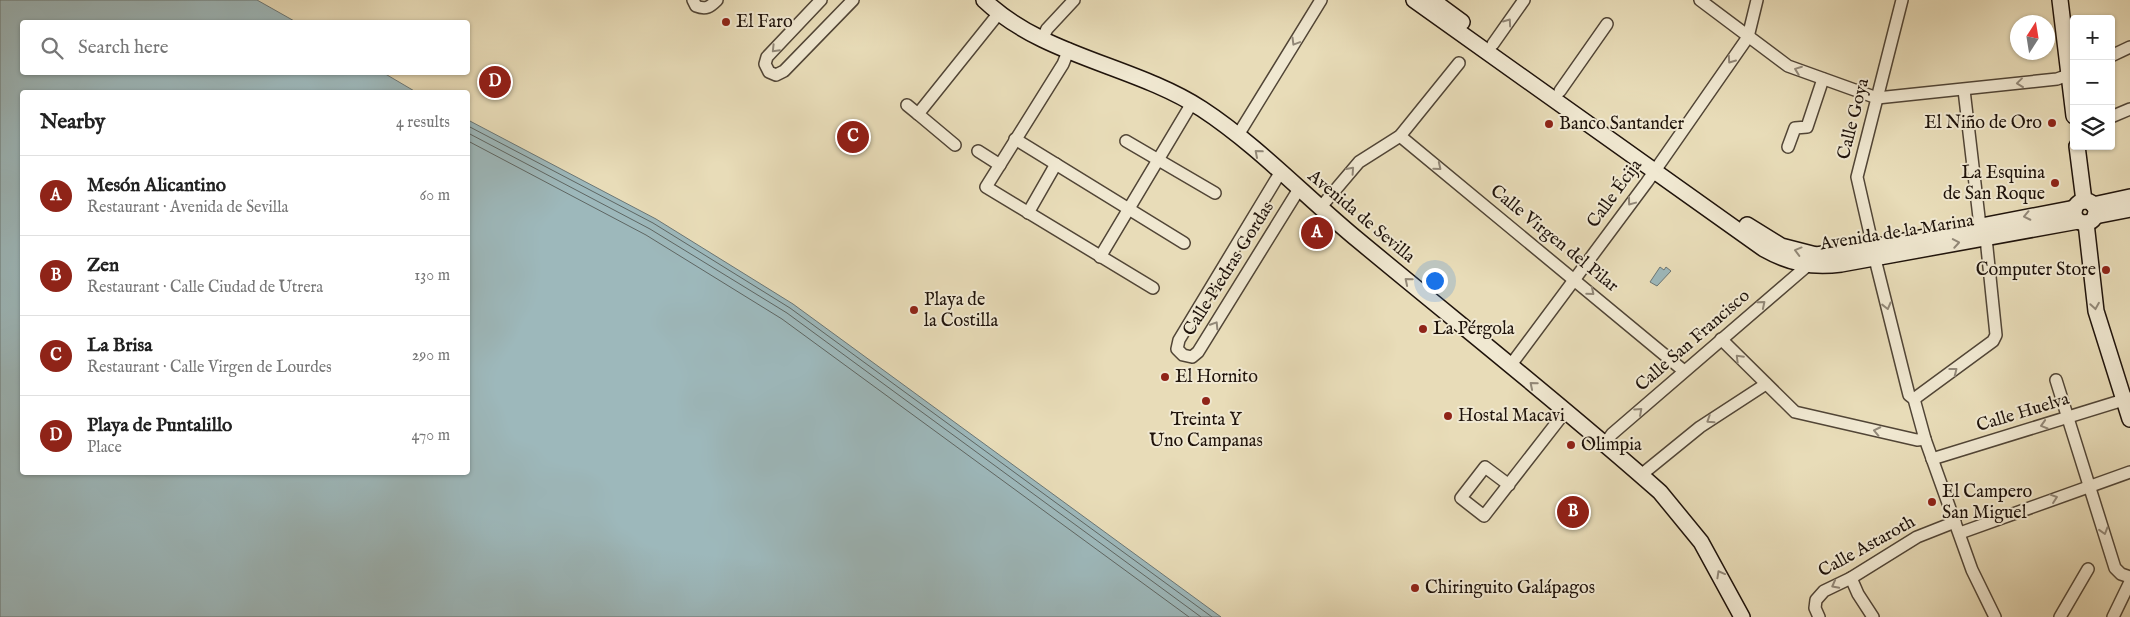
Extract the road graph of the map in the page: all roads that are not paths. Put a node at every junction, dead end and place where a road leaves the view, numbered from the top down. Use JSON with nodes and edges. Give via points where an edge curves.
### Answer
{"nodes":[{"id":1,"x":694,"y":0,"type":"edge"},
{"id":2,"x":717,"y":0,"type":"edge"},
{"id":3,"x":821,"y":0,"type":"edge"},
{"id":4,"x":853,"y":0,"type":"edge"},
{"id":5,"x":984,"y":0,"type":"edge"},
{"id":6,"x":1074,"y":0,"type":"edge"},
{"id":7,"x":1320,"y":0,"type":"edge"},
{"id":8,"x":1414,"y":0,"type":"edge"},
{"id":9,"x":1432,"y":0,"type":"edge"},
{"id":10,"x":1524,"y":0,"type":"edge"},
{"id":11,"x":1700,"y":0,"type":"edge"},
{"id":12,"x":1758,"y":0,"type":"edge"},
{"id":13,"x":1902,"y":0,"type":"edge"},
{"id":14,"x":2060,"y":0,"type":"edge"},
{"id":15,"x":999,"y":13,"type":"junction"},
{"id":16,"x":1607,"y":24,"type":"dead end"},
{"id":17,"x":1748,"y":37,"type":"junction"},
{"id":18,"x":1042,"y":39,"type":"junction"},
{"id":19,"x":1493,"y":44,"type":"junction"},
{"id":20,"x":2130,"y":47,"type":"edge"},
{"id":21,"x":1069,"y":50,"type":"junction"},
{"id":22,"x":2115,"y":54,"type":"edge"},
{"id":23,"x":1459,"y":64,"type":"dead end"},
{"id":24,"x":2070,"y":67,"type":"edge"},
{"id":25,"x":2070,"y":74,"type":"edge"},
{"id":26,"x":1823,"y":79,"type":"junction"},
{"id":27,"x":1964,"y":90,"type":"junction"},
{"id":28,"x":1560,"y":91,"type":"junction"},
{"id":29,"x":1877,"y":98,"type":"junction"},
{"id":30,"x":1192,"y":103,"type":"junction"},
{"id":31,"x":907,"y":105,"type":"dead end"},
{"id":32,"x":2130,"y":109,"type":"edge"},
{"id":33,"x":918,"y":114,"type":"junction"},
{"id":34,"x":2115,"y":115,"type":"edge"},
{"id":35,"x":1238,"y":136,"type":"junction"},
{"id":36,"x":1400,"y":136,"type":"junction"},
{"id":37,"x":1016,"y":139,"type":"junction"},
{"id":38,"x":1126,"y":141,"type":"dead end"},
{"id":39,"x":955,"y":145,"type":"dead end"},
{"id":40,"x":1788,"y":147,"type":"dead end"},
{"id":41,"x":2078,"y":150,"type":"edge"},
{"id":42,"x":978,"y":151,"type":"dead end"},
{"id":43,"x":1158,"y":160,"type":"junction"},
{"id":44,"x":1056,"y":164,"type":"junction"},
{"id":45,"x":1000,"y":165,"type":"junction"},
{"id":46,"x":1657,"y":166,"type":"junction"},
{"id":47,"x":1280,"y":172,"type":"junction"},
{"id":48,"x":1299,"y":189,"type":"junction"},
{"id":49,"x":1215,"y":193,"type":"dead end"},
{"id":50,"x":2130,"y":197,"type":"edge"},
{"id":51,"x":1320,"y":208,"type":"junction"},
{"id":52,"x":1129,"y":209,"type":"junction"},
{"id":53,"x":2130,"y":209,"type":"edge"},
{"id":54,"x":1028,"y":212,"type":"junction"},
{"id":55,"x":2085,"y":212,"type":"junction"},
{"id":56,"x":1983,"y":232,"type":"junction"},
{"id":57,"x":1184,"y":243,"type":"dead end"},
{"id":58,"x":1874,"y":253,"type":"junction"},
{"id":59,"x":1100,"y":257,"type":"junction"},
{"id":60,"x":1807,"y":266,"type":"junction"},
{"id":61,"x":1574,"y":278,"type":"junction"},
{"id":62,"x":1153,"y":288,"type":"dead end"},
{"id":63,"x":1721,"y":339,"type":"junction"},
{"id":64,"x":1510,"y":366,"type":"junction"},
{"id":65,"x":1684,"y":371,"type":"junction"},
{"id":66,"x":2056,"y":380,"type":"dead end"},
{"id":67,"x":1766,"y":384,"type":"junction"},
{"id":68,"x":1914,"y":399,"type":"junction"},
{"id":69,"x":2127,"y":399,"type":"edge"},
{"id":70,"x":1565,"y":412,"type":"junction"},
{"id":71,"x":2068,"y":418,"type":"junction"},
{"id":72,"x":2130,"y":418,"type":"edge"},
{"id":73,"x":1925,"y":439,"type":"junction"},
{"id":74,"x":1604,"y":445,"type":"junction"},
{"id":75,"x":1932,"y":459,"type":"junction"},
{"id":76,"x":2130,"y":472,"type":"edge"},
{"id":77,"x":1641,"y":475,"type":"junction"},
{"id":78,"x":1509,"y":485,"type":"dead end"},
{"id":79,"x":2089,"y":486,"type":"junction"},
{"id":80,"x":1955,"y":522,"type":"junction"},
{"id":81,"x":1960,"y":533,"type":"junction"},
{"id":82,"x":2088,"y":569,"type":"dead end"},
{"id":83,"x":1852,"y":578,"type":"junction"},
{"id":84,"x":2130,"y":578,"type":"edge"},
{"id":85,"x":2130,"y":582,"type":"edge"},
{"id":86,"x":1742,"y":617,"type":"edge"},
{"id":87,"x":1819,"y":617,"type":"edge"},
{"id":88,"x":1873,"y":617,"type":"edge"},
{"id":89,"x":1995,"y":617,"type":"edge"},
{"id":90,"x":2060,"y":617,"type":"edge"},
{"id":91,"x":2112,"y":617,"type":"edge"}],
"edges":[{"from":1,"to":2,"type":"street","via":[[696,6],[702,8],[710,7]]},
{"from":3,"to":4,"type":"street","one_way":true,"via":[[767,57],[768,72],[776,75],[784,71]]},
{"from":5,"to":15,"type":"street","name":"Avenida de Sevilla"},
{"from":6,"to":18,"type":"street"},
{"from":7,"to":35,"type":"street","one_way":true},
{"from":8,"to":46,"type":"street","name":"Avenida de la Marina"},
{"from":9,"to":19,"type":"street","name":"Avenida de la Marina"},
{"from":19,"to":10,"type":"street","one_way":true},
{"from":11,"to":17,"type":"street"},
{"from":12,"to":17,"type":"street"},
{"from":13,"to":29,"type":"street","name":"Calle Goya"},
{"from":14,"to":24,"type":"street"},
{"from":15,"to":18,"type":"street","name":"Avenida de Sevilla"},
{"from":15,"to":33,"type":"street"},
{"from":16,"to":28,"type":"street"},
{"from":26,"to":17,"type":"street","one_way":true,"via":[[1788,66]]},
{"from":17,"to":46,"type":"street","name":"Calle Écija","one_way":true},
{"from":18,"to":21,"type":"street","name":"Avenida de Sevilla"},
{"from":19,"to":28,"type":"street","name":"Avenida de la Marina"},
{"from":20,"to":22,"type":"street"},
{"from":21,"to":30,"type":"street","name":"Avenida de Sevilla","via":[[1155,83]]},
{"from":21,"to":37,"type":"street"},
{"from":23,"to":36,"type":"street"},
{"from":25,"to":27,"type":"street","one_way":true,"via":[[2057,79]]},
{"from":26,"to":29,"type":"street"},
{"from":26,"to":40,"type":"street","via":[[1807,127],[1795,128]]},
{"from":27,"to":29,"type":"street"},
{"from":27,"to":56,"type":"street"},
{"from":28,"to":46,"type":"street","name":"Avenida de la Marina"},
{"from":29,"to":58,"type":"street","name":"Calle Goya","via":[[1857,177]]},
{"from":30,"to":35,"type":"street","name":"Avenida de Sevilla"},
{"from":30,"to":43,"type":"street"},
{"from":31,"to":33,"type":"street"},
{"from":32,"to":34,"type":"street"},
{"from":33,"to":39,"type":"street"},
{"from":47,"to":35,"type":"street","name":"Avenida de Sevilla","one_way":true},
{"from":51,"to":36,"type":"street","one_way":true,"via":[[1358,162]]},
{"from":36,"to":61,"type":"street","name":"Calle Virgen del Pilar","one_way":true},
{"from":37,"to":44,"type":"street"},
{"from":37,"to":45,"type":"street"},
{"from":38,"to":43,"type":"street"},
{"from":41,"to":55,"type":"street"},
{"from":42,"to":45,"type":"street"},
{"from":43,"to":49,"type":"street"},
{"from":43,"to":52,"type":"street"},
{"from":44,"to":52,"type":"street"},
{"from":44,"to":54,"type":"street"},
{"from":45,"to":54,"type":"street","via":[[986,187]]},
{"from":58,"to":46,"type":"street","name":"Avenida de la Marina","one_way":true,"via":[[1816,255],[1781,246]]},
{"from":46,"to":60,"type":"street","name":"Avenida de la Marina","via":[[1764,250]]},
{"from":46,"to":61,"type":"street","name":"Calle Écija","one_way":true},
{"from":47,"to":48,"type":"street","name":"Avenida de Sevilla"},
{"from":47,"to":48,"type":"street","name":"Calle Piedras Gordas","one_way":true,"via":[[1179,340],[1177,348],[1183,355],[1192,357],[1198,352]]},
{"from":48,"to":51,"type":"street","name":"Avenida de Sevilla"},
{"from":50,"to":55,"type":"street","name":"Avenida de la Marina"},
{"from":64,"to":51,"type":"street","name":"Avenida de Sevilla","one_way":true},
{"from":52,"to":57,"type":"street"},
{"from":52,"to":59,"type":"street"},
{"from":53,"to":55,"type":"street","name":"Avenida de la Marina"},
{"from":54,"to":59,"type":"street"},
{"from":55,"to":56,"type":"street","name":"Avenida de la Marina"},
{"from":55,"to":69,"type":"street","one_way":true,"via":[[2096,311]]},
{"from":56,"to":58,"type":"street","name":"Avenida de la Marina"},
{"from":68,"to":56,"type":"street","one_way":true,"via":[[1993,341],[1996,335]]},
{"from":58,"to":60,"type":"street","name":"Avenida de la Marina","via":[[1824,266]]},
{"from":58,"to":68,"type":"street","name":"Calle Goya","one_way":true,"via":[[1909,395]]},
{"from":59,"to":62,"type":"street"},
{"from":63,"to":60,"type":"street","name":"Calle San Francisco","one_way":true},
{"from":61,"to":64,"type":"street","name":"Calle Écija"},
{"from":61,"to":65,"type":"street","name":"Calle Virgen del Pilar","one_way":true},
{"from":63,"to":65,"type":"street","name":"Calle San Francisco"},
{"from":67,"to":63,"type":"street","one_way":true},
{"from":70,"to":64,"type":"street","name":"Avenida de Sevilla","one_way":true},
{"from":74,"to":65,"type":"street","name":"Calle San Francisco","one_way":true,"via":[[1612,434]]},
{"from":66,"to":71,"type":"street"},
{"from":73,"to":67,"type":"street","one_way":true,"via":[[1907,438],[1795,412]]},
{"from":67,"to":77,"type":"street","one_way":true,"via":[[1700,426]]},
{"from":68,"to":73,"type":"street","name":"Calle Goya"},
{"from":69,"to":71,"type":"street","name":"Calle Huelva"},
{"from":69,"to":72,"type":"street"},
{"from":70,"to":74,"type":"street","name":"Avenida de Sevilla"},
{"from":70,"to":78,"type":"street"},
{"from":71,"to":75,"type":"street","name":"Calle Huelva","one_way":true},
{"from":71,"to":79,"type":"street"},
{"from":73,"to":75,"type":"street","name":"Calle Goya"},
{"from":74,"to":77,"type":"street","name":"Avenida de Sevilla"},
{"from":75,"to":80,"type":"street","name":"Calle Goya"},
{"from":76,"to":79,"type":"street"},
{"from":86,"to":77,"type":"street","name":"Avenida de Sevilla","one_way":true,"via":[[1696,535]]},
{"from":81,"to":79,"type":"street","one_way":true},
{"from":79,"to":84,"type":"street","one_way":true,"via":[[2115,568]]},
{"from":80,"to":81,"type":"street","name":"Calle Goya"},
{"from":80,"to":83,"type":"street","name":"Calle Astaroth","via":[[1916,538]]},
{"from":81,"to":89,"type":"street","name":"Calle Goya","via":[[1972,570]]},
{"from":82,"to":90,"type":"street"},
{"from":83,"to":87,"type":"street","name":"Calle Astaroth","one_way":true,"via":[[1824,591],[1816,600]]},
{"from":83,"to":88,"type":"street"},
{"from":85,"to":91,"type":"street"}]}
